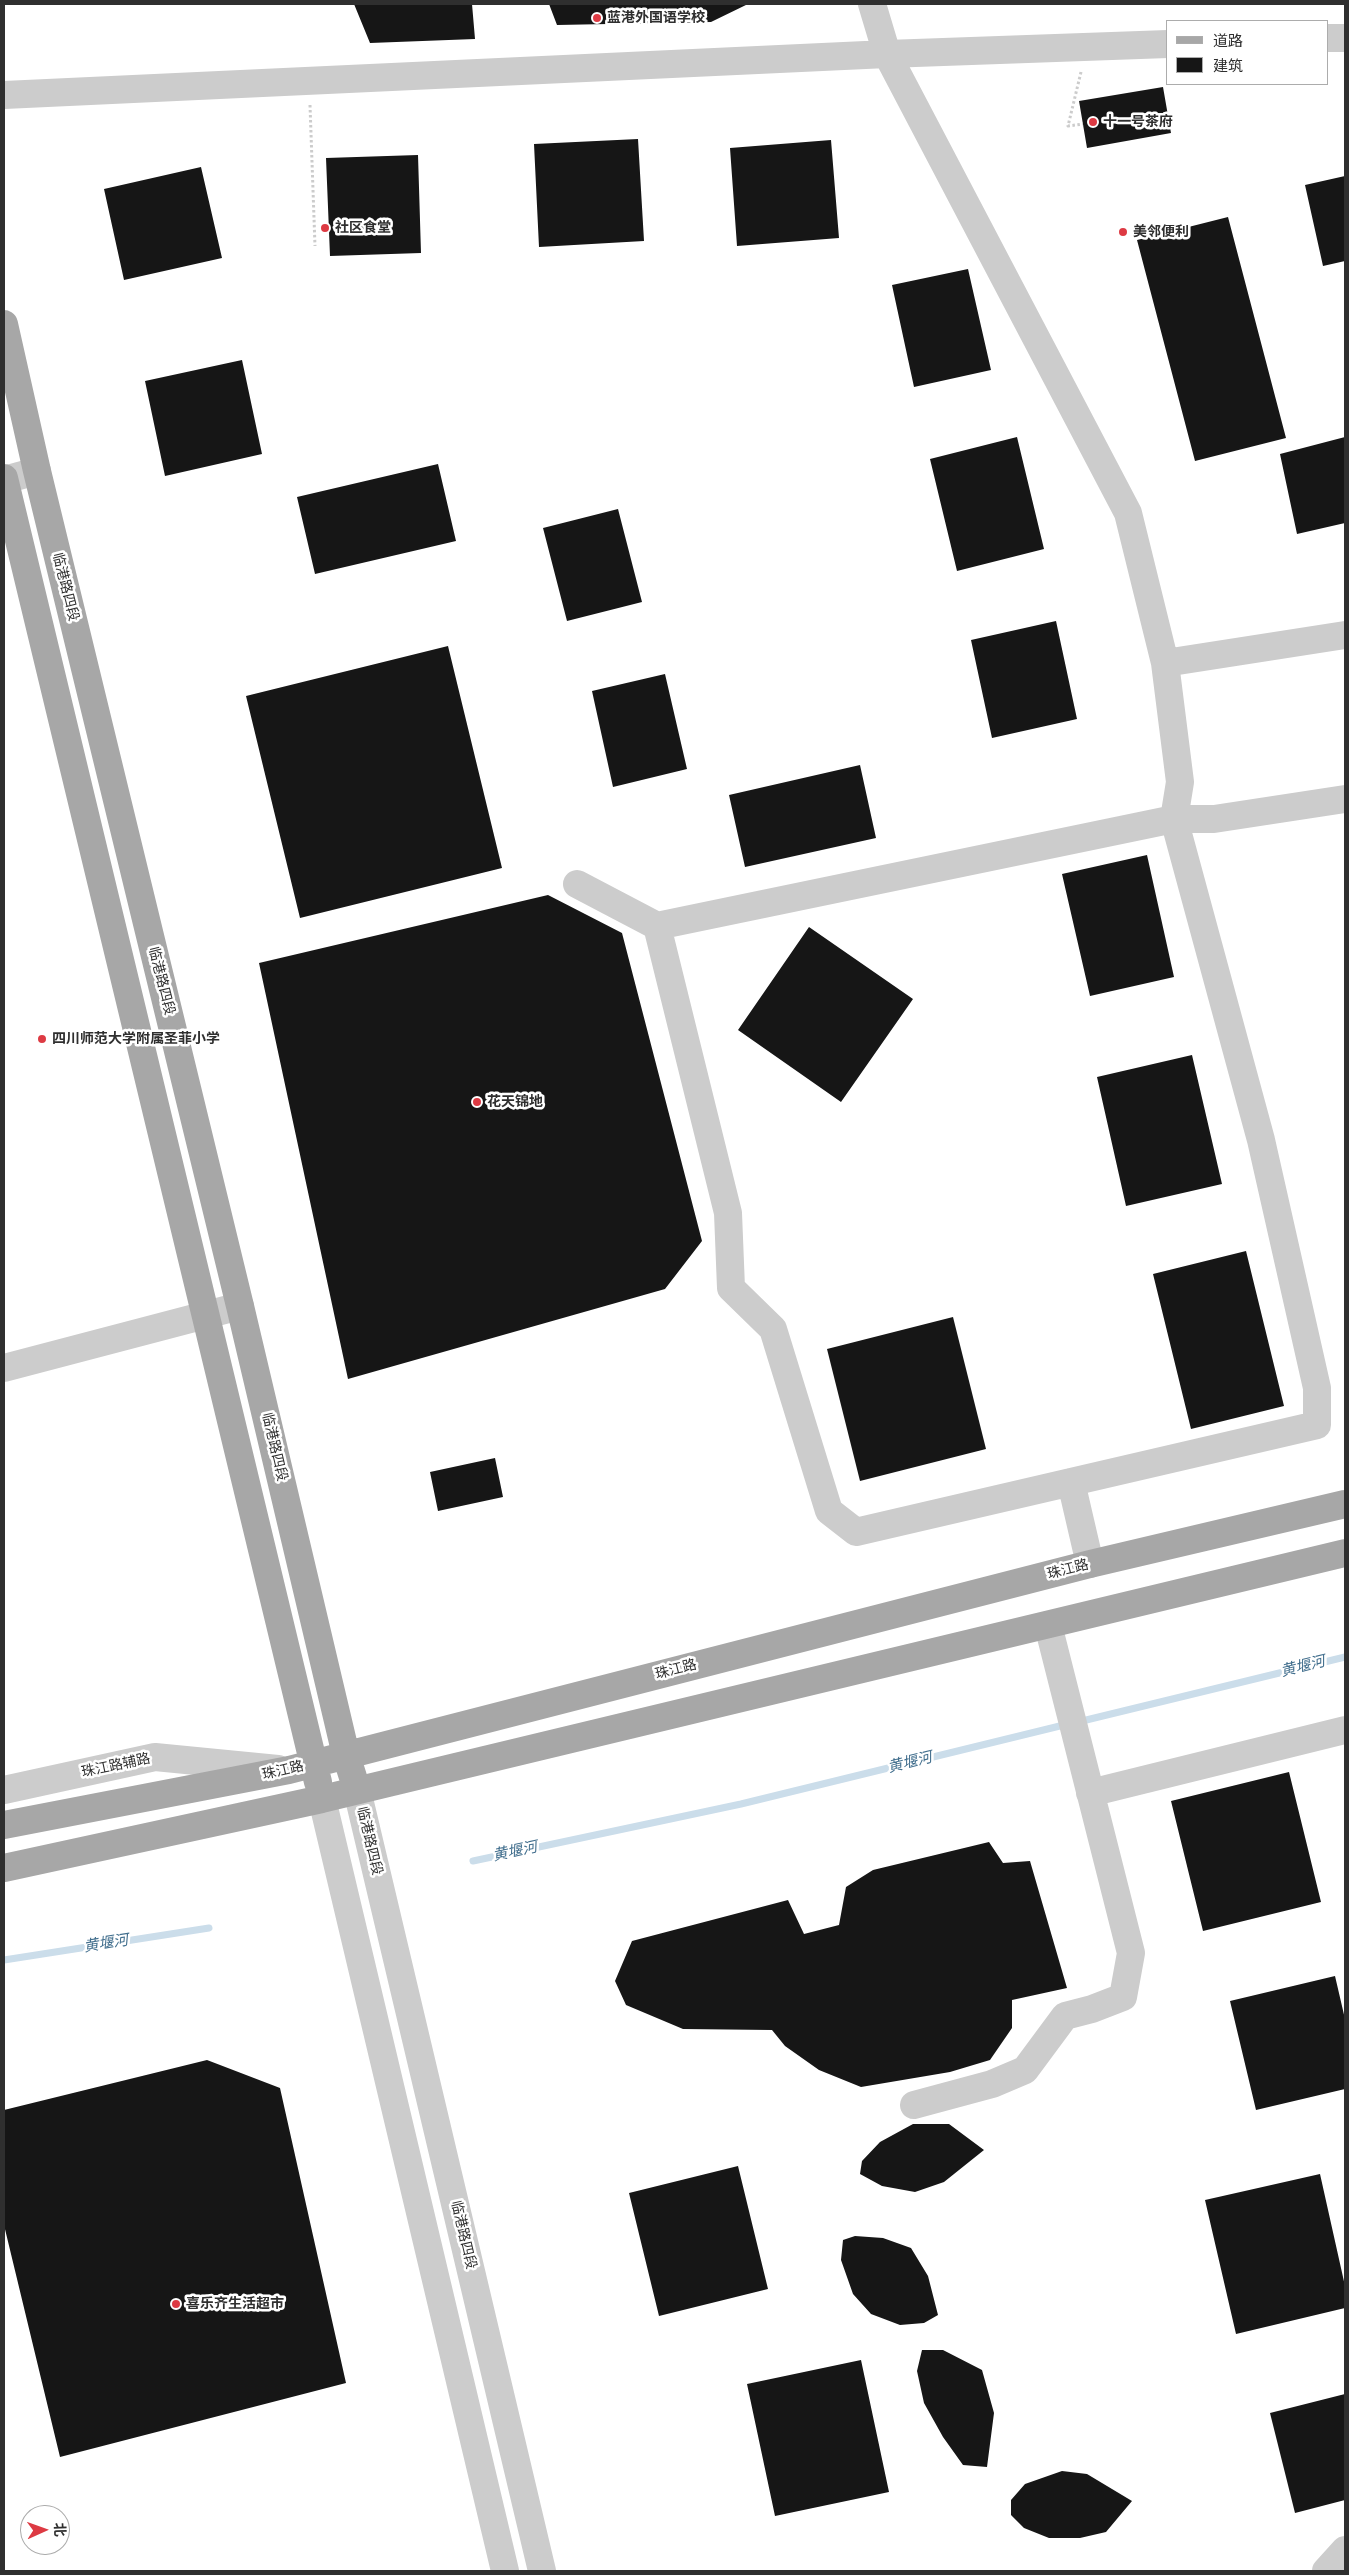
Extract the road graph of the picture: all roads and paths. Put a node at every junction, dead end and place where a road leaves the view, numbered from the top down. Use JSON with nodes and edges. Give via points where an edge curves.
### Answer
{"nodes":[{"id":1,"x":872,"y":4,"type":"edge"},
{"id":2,"x":1329,"y":38,"type":"edge"},
{"id":3,"x":1345,"y":38,"type":"edge"},
{"id":4,"x":1166,"y":44,"type":"edge"},
{"id":5,"x":1087,"y":47,"type":"junction"},
{"id":6,"x":887,"y":54,"type":"junction"},
{"id":7,"x":310,"y":82,"type":"junction"},
{"id":8,"x":4,"y":95,"type":"edge"},
{"id":9,"x":1083,"y":124,"type":"dead end"},
{"id":10,"x":315,"y":246,"type":"dead end"},
{"id":11,"x":4,"y":324,"type":"edge"},
{"id":12,"x":37,"y":471,"type":"junction"},
{"id":13,"x":4,"y":479,"type":"edge"},
{"id":14,"x":1345,"y":635,"type":"edge"},
{"id":15,"x":1165,"y":663,"type":"junction"},
{"id":16,"x":1345,"y":799,"type":"edge"},
{"id":17,"x":1174,"y":819,"type":"junction"},
{"id":18,"x":577,"y":884,"type":"dead end"},
{"id":19,"x":657,"y":926,"type":"junction"},
{"id":20,"x":240,"y":1306,"type":"junction"},
{"id":21,"x":206,"y":1315,"type":"junction"},
{"id":22,"x":4,"y":1368,"type":"edge"},
{"id":23,"x":1071,"y":1482,"type":"junction"},
{"id":24,"x":1345,"y":1504,"type":"edge"},
{"id":25,"x":1345,"y":1553,"type":"edge"},
{"id":26,"x":1090,"y":1564,"type":"junction"},
{"id":27,"x":1048,"y":1625,"type":"junction"},
{"id":28,"x":1345,"y":1730,"type":"edge"},
{"id":29,"x":346,"y":1755,"type":"junction"},
{"id":30,"x":301,"y":1767,"type":"junction"},
{"id":31,"x":4,"y":1790,"type":"edge"},
{"id":32,"x":357,"y":1790,"type":"junction"},
{"id":33,"x":1090,"y":1793,"type":"junction"},
{"id":34,"x":322,"y":1799,"type":"junction"},
{"id":35,"x":4,"y":1825,"type":"edge"},
{"id":36,"x":4,"y":1868,"type":"edge"},
{"id":37,"x":914,"y":2105,"type":"dead end"},
{"id":38,"x":1345,"y":2550,"type":"edge"},
{"id":39,"x":505,"y":2571,"type":"edge"},
{"id":40,"x":542,"y":2571,"type":"edge"},
{"id":41,"x":1326,"y":2571,"type":"edge"}],
"edges":[{"from":1,"to":6,"type":"street"},
{"from":2,"to":3,"type":"street"},
{"from":4,"to":5,"type":"street"},
{"from":5,"to":6,"type":"street"},
{"from":5,"to":9,"type":"path","via":[[1068,126]]},
{"from":6,"to":7,"type":"street"},
{"from":6,"to":15,"type":"street","via":[[1128,513]]},
{"from":7,"to":8,"type":"street"},
{"from":7,"to":10,"type":"path"},
{"from":11,"to":12,"type":"main road","name":"临港路四段"},
{"from":12,"to":13,"type":"street"},
{"from":12,"to":20,"type":"main road","name":"临港路四段"},
{"from":13,"to":21,"type":"main road"},
{"from":14,"to":15,"type":"street"},
{"from":15,"to":17,"type":"street","via":[[1180,782]]},
{"from":16,"to":17,"type":"street","via":[[1214,819]]},
{"from":17,"to":19,"type":"street"},
{"from":17,"to":23,"type":"street","via":[[1261,1140],[1317,1388],[1317,1425]]},
{"from":18,"to":19,"type":"street"},
{"from":19,"to":23,"type":"street","via":[[728,1213],[731,1288],[773,1330],[829,1511],[856,1532]]},
{"from":20,"to":21,"type":"street"},
{"from":20,"to":29,"type":"main road","name":"临港路四段"},
{"from":21,"to":22,"type":"street"},
{"from":21,"to":30,"type":"main road"},
{"from":23,"to":26,"type":"street"},
{"from":24,"to":26,"type":"main road","name":"珠江路"},
{"from":25,"to":27,"type":"main road"},
{"from":26,"to":29,"type":"main road","name":"珠江路"},
{"from":27,"to":32,"type":"main road"},
{"from":27,"to":33,"type":"street"},
{"from":28,"to":33,"type":"street"},
{"from":29,"to":30,"type":"main road","name":"珠江路"},
{"from":29,"to":32,"type":"main road","name":"临港路四段"},
{"from":30,"to":31,"type":"street","name":"珠江路辅路","via":[[155,1757]]},
{"from":30,"to":34,"type":"main road"},
{"from":30,"to":35,"type":"main road","name":"珠江路"},
{"from":32,"to":34,"type":"main road"},
{"from":32,"to":40,"type":"street","name":"临港路四段"},
{"from":33,"to":37,"type":"street","via":[[1132,1953],[1123,1996],[1065,2016],[1025,2070],[992,2084]]},
{"from":34,"to":36,"type":"main road"},
{"from":34,"to":39,"type":"street"},
{"from":38,"to":41,"type":"street"}]}
